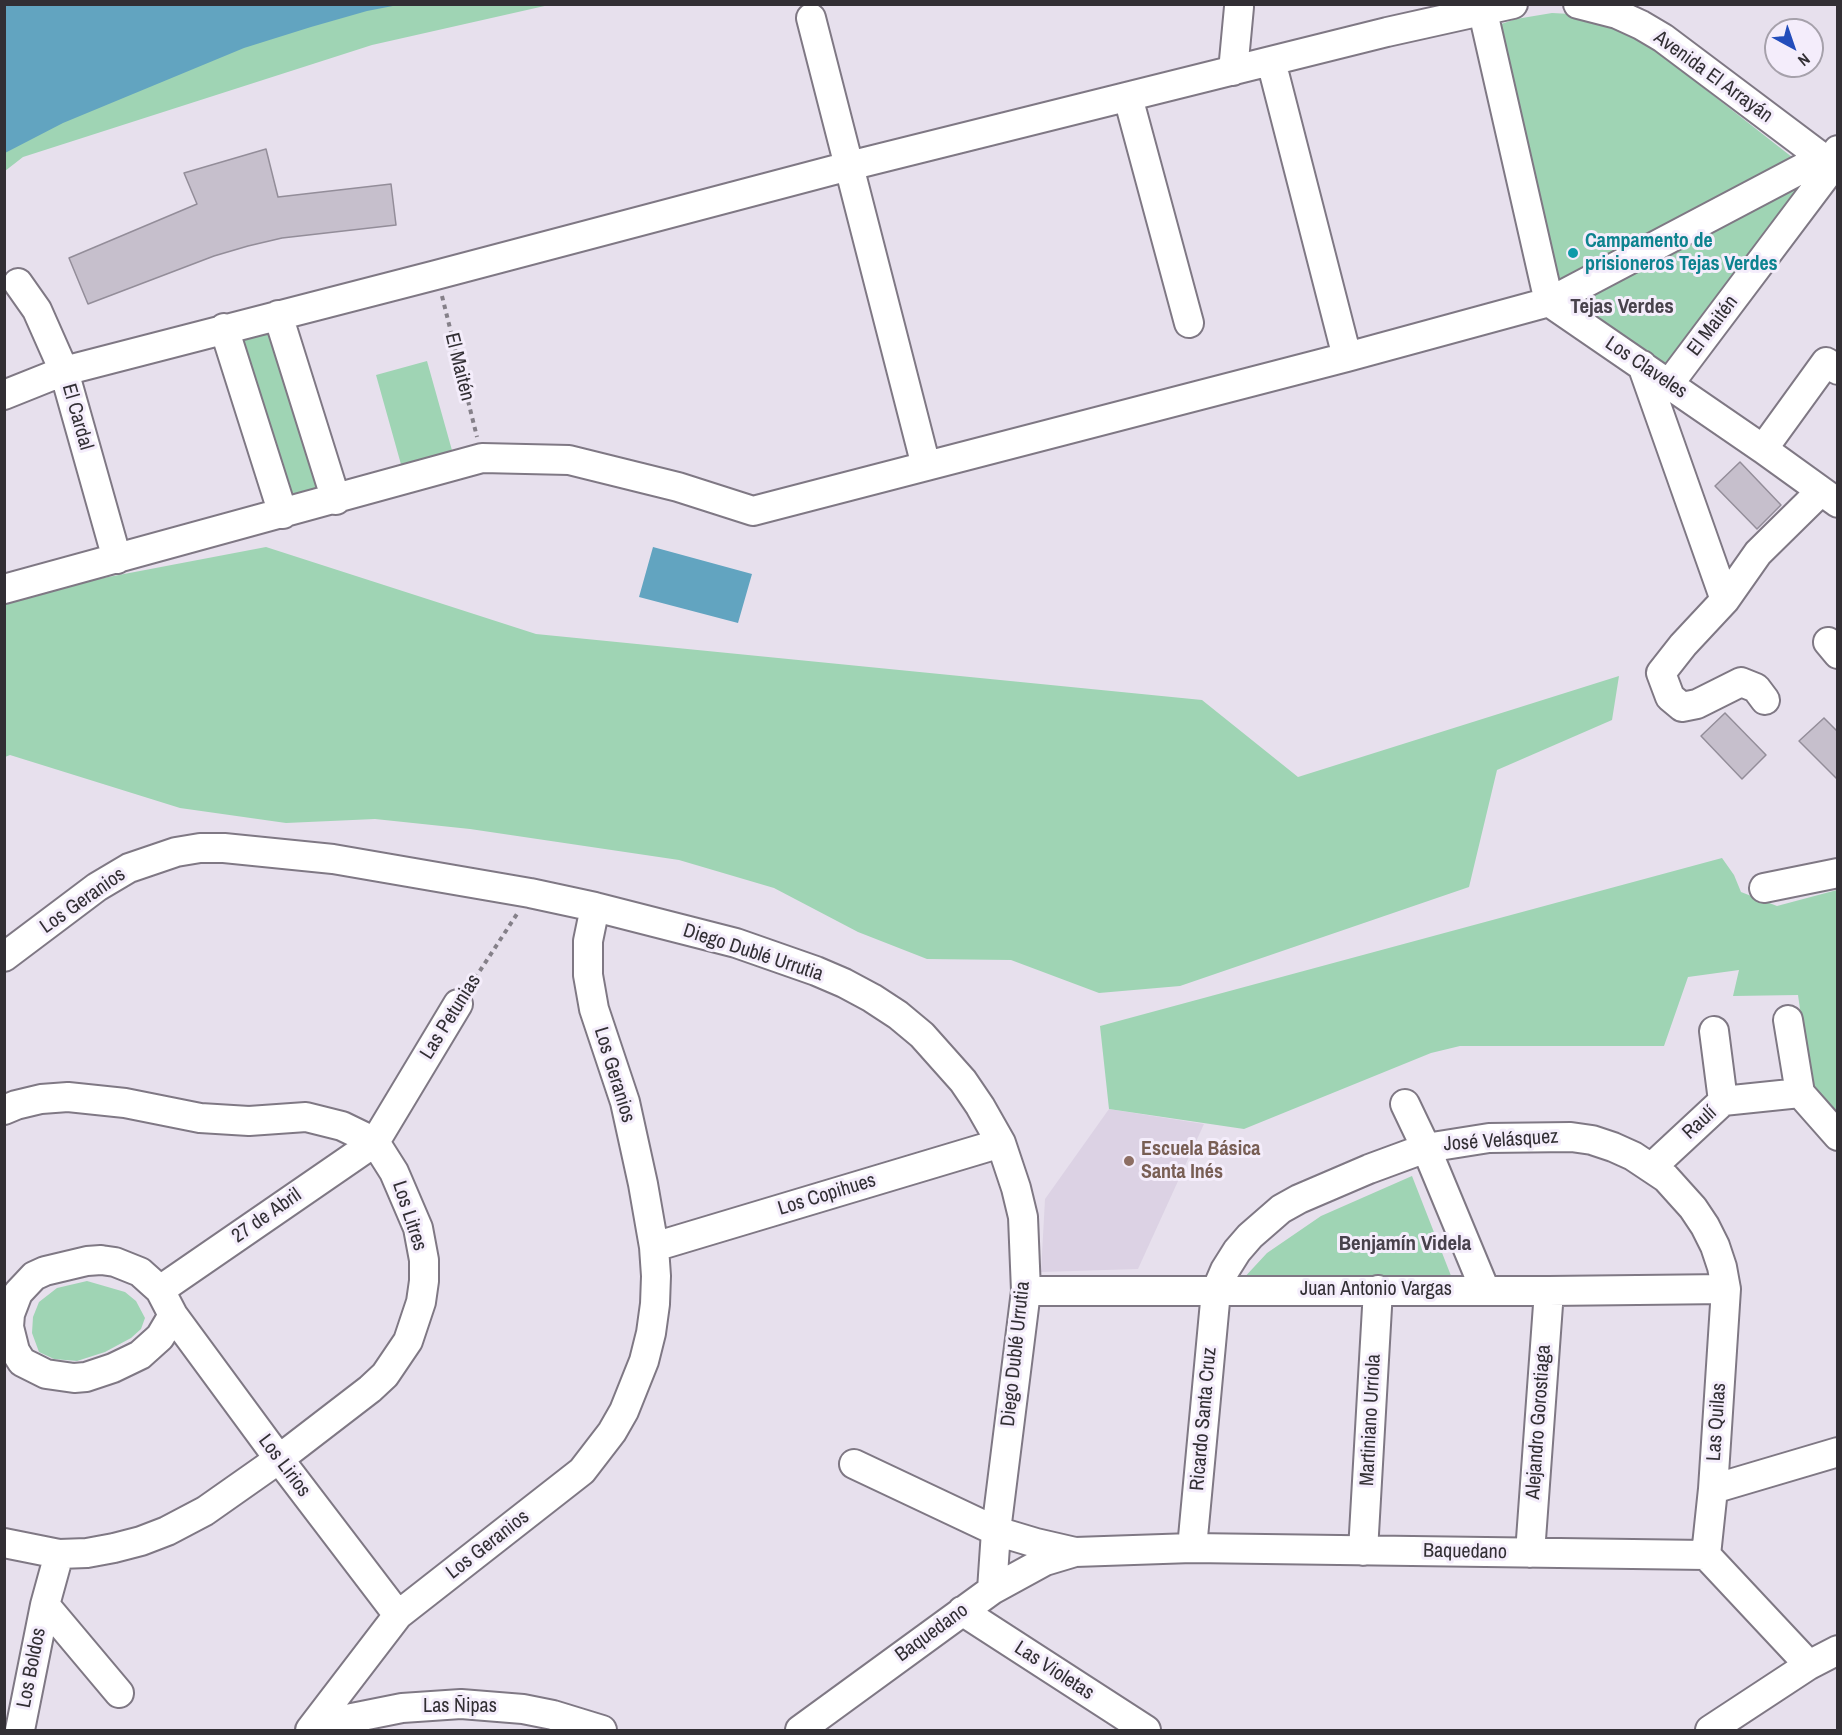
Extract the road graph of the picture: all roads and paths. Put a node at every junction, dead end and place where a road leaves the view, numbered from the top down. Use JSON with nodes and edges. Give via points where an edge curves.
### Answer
{"nodes":[{"id":1,"x":1513,"y":4,"type":"edge"},
{"id":2,"x":1578,"y":4,"type":"edge"},
{"id":3,"x":1239,"y":6,"type":"dead end"},
{"id":4,"x":1483,"y":12,"type":"junction"},
{"id":5,"x":811,"y":18,"type":"dead end"},
{"id":6,"x":1270,"y":61,"type":"junction"},
{"id":7,"x":1233,"y":71,"type":"junction"},
{"id":8,"x":1128,"y":97,"type":"junction"},
{"id":9,"x":1833,"y":161,"type":"edge"},
{"id":10,"x":849,"y":166,"type":"junction"},
{"id":11,"x":436,"y":275,"type":"junction"},
{"id":12,"x":18,"y":283,"type":"dead end"},
{"id":13,"x":1549,"y":302,"type":"junction"},
{"id":14,"x":278,"y":315,"type":"junction"},
{"id":15,"x":1189,"y":323,"type":"dead end"},
{"id":16,"x":224,"y":328,"type":"junction"},
{"id":17,"x":1347,"y":357,"type":"junction"},
{"id":18,"x":1642,"y":365,"type":"junction"},
{"id":19,"x":64,"y":370,"type":"junction"},
{"id":20,"x":1838,"y":370,"type":"edge"},
{"id":21,"x":1669,"y":384,"type":"junction"},
{"id":22,"x":4,"y":395,"type":"edge"},
{"id":23,"x":1763,"y":449,"type":"junction"},
{"id":24,"x":482,"y":458,"type":"junction"},
{"id":25,"x":926,"y":466,"type":"junction"},
{"id":26,"x":1829,"y":497,"type":"edge"},
{"id":27,"x":336,"y":500,"type":"junction"},
{"id":28,"x":283,"y":514,"type":"junction"},
{"id":29,"x":105,"y":562,"type":"junction"},
{"id":30,"x":4,"y":568,"type":"edge"},
{"id":31,"x":4,"y":589,"type":"edge"},
{"id":32,"x":1725,"y":600,"type":"junction"},
{"id":33,"x":1766,"y":700,"type":"dead end"},
{"id":34,"x":1838,"y":873,"type":"edge"},
{"id":35,"x":1764,"y":888,"type":"dead end"},
{"id":36,"x":530,"y":893,"type":"junction"},
{"id":37,"x":595,"y":907,"type":"junction"},
{"id":38,"x":4,"y":957,"type":"edge"},
{"id":39,"x":458,"y":1004,"type":"joint"},
{"id":40,"x":1788,"y":1020,"type":"dead end"},
{"id":41,"x":1714,"y":1031,"type":"dead end"},
{"id":42,"x":1800,"y":1093,"type":"junction"},
{"id":43,"x":1724,"y":1101,"type":"junction"},
{"id":44,"x":1404,"y":1104,"type":"dead end"},
{"id":45,"x":4,"y":1110,"type":"edge"},
{"id":46,"x":1838,"y":1136,"type":"edge"},
{"id":47,"x":375,"y":1142,"type":"junction"},
{"id":48,"x":1001,"y":1143,"type":"junction"},
{"id":49,"x":1426,"y":1148,"type":"junction"},
{"id":50,"x":1652,"y":1167,"type":"junction"},
{"id":51,"x":654,"y":1247,"type":"junction"},
{"id":52,"x":1726,"y":1289,"type":"junction"},
{"id":53,"x":160,"y":1290,"type":"junction"},
{"id":54,"x":1378,"y":1290,"type":"junction"},
{"id":55,"x":1485,"y":1290,"type":"junction"},
{"id":56,"x":1216,"y":1291,"type":"junction"},
{"id":57,"x":1549,"y":1291,"type":"junction"},
{"id":58,"x":1026,"y":1292,"type":"junction"},
{"id":59,"x":172,"y":1315,"type":"junction"},
{"id":60,"x":13,"y":1368,"type":"edge"},
{"id":61,"x":1838,"y":1452,"type":"edge"},
{"id":62,"x":279,"y":1459,"type":"junction"},
{"id":63,"x":854,"y":1464,"type":"dead end"},
{"id":64,"x":1713,"y":1489,"type":"junction"},
{"id":65,"x":996,"y":1531,"type":"junction"},
{"id":66,"x":4,"y":1543,"type":"edge"},
{"id":67,"x":1192,"y":1548,"type":"junction"},
{"id":68,"x":1363,"y":1551,"type":"junction"},
{"id":69,"x":1074,"y":1552,"type":"junction"},
{"id":70,"x":1530,"y":1553,"type":"junction"},
{"id":71,"x":59,"y":1554,"type":"junction"},
{"id":72,"x":1706,"y":1555,"type":"junction"},
{"id":73,"x":992,"y":1590,"type":"junction"},
{"id":74,"x":45,"y":1605,"type":"junction"},
{"id":75,"x":962,"y":1611,"type":"junction"},
{"id":76,"x":398,"y":1615,"type":"junction"},
{"id":77,"x":1838,"y":1650,"type":"edge"},
{"id":78,"x":1809,"y":1665,"type":"junction"},
{"id":79,"x":119,"y":1693,"type":"dead end"},
{"id":80,"x":314,"y":1728,"type":"edge"},
{"id":81,"x":20,"y":1731,"type":"edge"},
{"id":82,"x":602,"y":1731,"type":"edge"},
{"id":83,"x":800,"y":1731,"type":"edge"},
{"id":84,"x":1146,"y":1731,"type":"edge"},
{"id":85,"x":1710,"y":1731,"type":"edge"}],
"edges":[{"from":1,"to":4,"type":"street"},
{"from":2,"to":9,"type":"street","name":"Avenida El Arrayán","via":[[1617,14],[1663,38]]},
{"from":3,"to":7,"type":"street"},
{"from":4,"to":6,"type":"street"},
{"from":4,"to":13,"type":"street"},
{"from":5,"to":10,"type":"street"},
{"from":6,"to":7,"type":"street"},
{"from":6,"to":17,"type":"street"},
{"from":7,"to":8,"type":"street"},
{"from":8,"to":10,"type":"street"},
{"from":8,"to":15,"type":"street"},
{"from":9,"to":13,"type":"street"},
{"from":9,"to":21,"type":"street","name":"El Maitén"},
{"from":10,"to":11,"type":"street"},
{"from":10,"to":25,"type":"street"},
{"from":11,"to":14,"type":"street"},
{"from":11,"to":24,"type":"path","name":"El Maitén"},
{"from":12,"to":19,"type":"street","name":"El Cardal","via":[[37,310]]},
{"from":13,"to":17,"type":"street"},
{"from":13,"to":18,"type":"street","name":"Los Claveles"},
{"from":14,"to":16,"type":"street"},
{"from":14,"to":27,"type":"street"},
{"from":16,"to":19,"type":"street"},
{"from":16,"to":28,"type":"street"},
{"from":17,"to":25,"type":"street"},
{"from":18,"to":21,"type":"street","name":"Los Claveles"},
{"from":18,"to":32,"type":"street"},
{"from":19,"to":22,"type":"street"},
{"from":19,"to":29,"type":"street","name":"El Cardal"},
{"from":20,"to":23,"type":"street","via":[[1826,362]]},
{"from":21,"to":23,"type":"street","name":"Los Claveles"},
{"from":23,"to":26,"type":"street","name":"Los Claveles"},
{"from":24,"to":25,"type":"street","via":[[569,460],[678,487],[753,511]]},
{"from":24,"to":27,"type":"street"},
{"from":26,"to":32,"type":"street","via":[[1758,553]]},
{"from":27,"to":28,"type":"street"},
{"from":28,"to":29,"type":"street"},
{"from":29,"to":30,"type":"street"},
{"from":29,"to":31,"type":"street"},
{"from":32,"to":33,"type":"street","via":[[1661,673],[1670,697],[1682,707],[1697,704],[1741,682],[1756,687]]},
{"from":34,"to":35,"type":"street"},
{"from":36,"to":37,"type":"street","name":"Los Geranios"},
{"from":36,"to":38,"type":"street","name":"Los Geranios","via":[[333,859],[200,848],[152,859],[113,876]]},
{"from":36,"to":39,"type":"path","name":"Las Petunias"},
{"from":37,"to":48,"type":"street","name":"Diego Dublé Urrutia","via":[[736,943],[816,971],[872,998],[898,1015],[944,1058],[980,1106]]},
{"from":37,"to":51,"type":"street","name":"Los Geranios","via":[[588,941],[588,975],[594,1009],[625,1102]]},
{"from":39,"to":47,"type":"street","name":"Las Petunias"},
{"from":40,"to":42,"type":"street"},
{"from":41,"to":43,"type":"street","name":"Raulí"},
{"from":42,"to":43,"type":"street"},
{"from":42,"to":46,"type":"street"},
{"from":43,"to":50,"type":"street","name":"Raulí"},
{"from":44,"to":49,"type":"street"},
{"from":45,"to":47,"type":"street","via":[[41,1099],[68,1097],[125,1102],[208,1119],[306,1117],[342,1126]]},
{"from":47,"to":53,"type":"street","name":"27 de Abril"},
{"from":47,"to":62,"type":"street","name":"Los Litres","via":[[394,1172],[422,1244],[424,1281],[416,1322],[385,1375]]},
{"from":48,"to":51,"type":"street","name":"Los Copihues"},
{"from":48,"to":58,"type":"street","name":"Diego Dublé Urrutia","via":[[1023,1217]]},
{"from":49,"to":50,"type":"street","name":"José Velásquez","via":[[1489,1138],[1571,1137],[1613,1147]]},
{"from":49,"to":55,"type":"street"},
{"from":49,"to":56,"type":"street","name":"José Velásquez","via":[[1369,1168],[1281,1209],[1237,1251]]},
{"from":50,"to":52,"type":"street","name":"José Velásquez","via":[[1679,1191],[1705,1226],[1722,1267]]},
{"from":51,"to":76,"type":"street","name":"Los Geranios","via":[[651,1333],[635,1389],[612,1432],[582,1471]]},
{"from":52,"to":57,"type":"street","name":"Juan Antonio Vargas"},
{"from":52,"to":64,"type":"street","name":"Las Quilas"},
{"from":53,"to":59,"type":"street"},
{"from":53,"to":60,"type":"street","via":[[140,1272],[115,1262],[87,1261],[45,1271],[26,1284],[13,1303],[9,1327],[15,1351]]},
{"from":54,"to":55,"type":"street","name":"Juan Antonio Vargas"},
{"from":54,"to":56,"type":"street","name":"Juan Antonio Vargas"},
{"from":54,"to":68,"type":"street","name":"Martiniano Urriola"},
{"from":55,"to":57,"type":"street","name":"Juan Antonio Vargas"},
{"from":56,"to":58,"type":"street","name":"Juan Antonio Vargas"},
{"from":56,"to":67,"type":"street","name":"Ricardo Santa Cruz"},
{"from":57,"to":70,"type":"street","name":"Alejandro Gorostiaga"},
{"from":58,"to":65,"type":"street","name":"Diego Dublé Urrutia"},
{"from":59,"to":60,"type":"street","via":[[152,1347],[99,1373],[74,1378]]},
{"from":59,"to":62,"type":"street","name":"Los Lirios"},
{"from":61,"to":64,"type":"street"},
{"from":62,"to":71,"type":"street","name":"Los Litres","via":[[205,1511],[167,1531],[114,1548]]},
{"from":62,"to":76,"type":"street","name":"Los Lirios"},
{"from":63,"to":65,"type":"street","name":"Baquedano"},
{"from":64,"to":72,"type":"street","name":"Las Quilas"},
{"from":65,"to":69,"type":"street","name":"Baquedano"},
{"from":65,"to":73,"type":"street","name":"Diego Dublé Urrutia"},
{"from":66,"to":71,"type":"street","name":"Los Litres"},
{"from":67,"to":68,"type":"street","name":"Baquedano"},
{"from":67,"to":69,"type":"street","name":"Baquedano"},
{"from":68,"to":70,"type":"street","name":"Baquedano"},
{"from":69,"to":73,"type":"street","name":"Baquedano","via":[[1045,1561]]},
{"from":70,"to":72,"type":"street","name":"Baquedano"},
{"from":71,"to":74,"type":"street","name":"Los Boldos"},
{"from":72,"to":78,"type":"street"},
{"from":73,"to":75,"type":"street","name":"Baquedano"},
{"from":74,"to":79,"type":"street","name":"Los Boldos"},
{"from":74,"to":81,"type":"street","name":"Los Boldos"},
{"from":75,"to":83,"type":"street","name":"Baquedano"},
{"from":75,"to":84,"type":"street","name":"Las Violetas"},
{"from":76,"to":80,"type":"street","name":"Los Geranios"},
{"from":77,"to":78,"type":"street"},
{"from":78,"to":85,"type":"street"},
{"from":80,"to":82,"type":"street","name":"Las Ñipas","via":[[402,1708],[461,1704],[523,1709]]}]}
